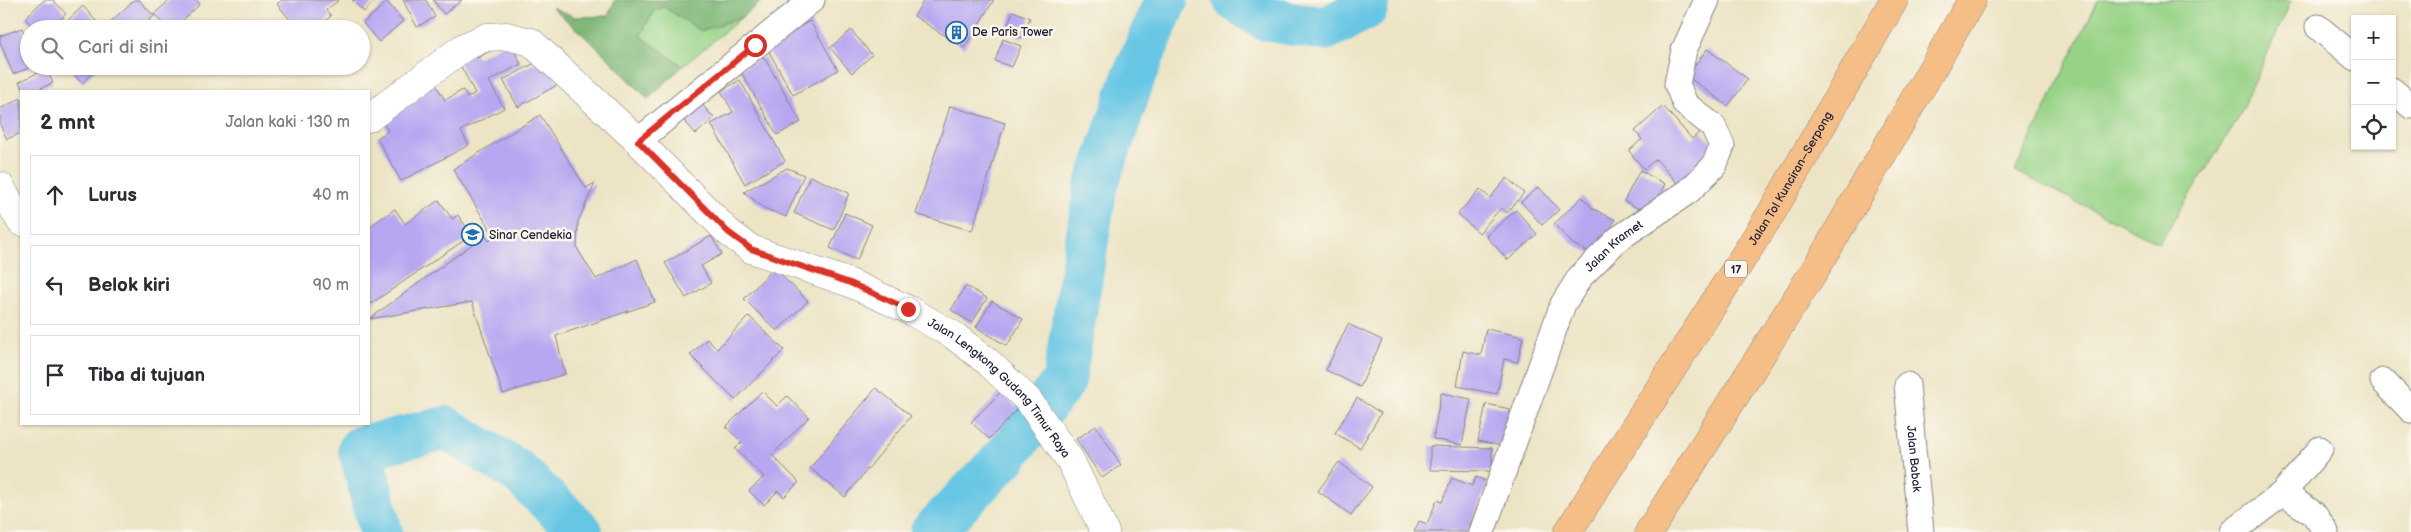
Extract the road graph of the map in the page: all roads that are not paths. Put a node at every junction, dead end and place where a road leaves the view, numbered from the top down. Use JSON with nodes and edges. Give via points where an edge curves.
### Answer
{"nodes":[{"id":1,"x":812,"y":0,"type":"edge"},
{"id":2,"x":1707,"y":0,"type":"edge"},
{"id":3,"x":1894,"y":0,"type":"edge"},
{"id":4,"x":1972,"y":0,"type":"edge"},
{"id":5,"x":2318,"y":28,"type":"dead end"},
{"id":6,"x":2351,"y":55,"type":"edge"},
{"id":7,"x":2396,"y":93,"type":"edge"},
{"id":8,"x":2411,"y":106,"type":"edge"},
{"id":9,"x":370,"y":117,"type":"edge"},
{"id":10,"x":638,"y":141,"type":"junction"},
{"id":11,"x":2,"y":195,"type":"edge"},
{"id":12,"x":20,"y":221,"type":"edge"},
{"id":13,"x":2383,"y":382,"type":"dead end"},
{"id":14,"x":1907,"y":385,"type":"dead end"},
{"id":15,"x":2411,"y":410,"type":"edge"},
{"id":16,"x":2320,"y":449,"type":"dead end"},
{"id":17,"x":2283,"y":492,"type":"junction"},
{"id":18,"x":1105,"y":532,"type":"edge"},
{"id":19,"x":1482,"y":532,"type":"edge"},
{"id":20,"x":1568,"y":532,"type":"edge"},
{"id":21,"x":1649,"y":532,"type":"edge"},
{"id":22,"x":1921,"y":532,"type":"edge"},
{"id":23,"x":2232,"y":532,"type":"edge"},
{"id":24,"x":2326,"y":532,"type":"edge"}],
"edges":[{"from":1,"to":10,"type":"street"},
{"from":2,"to":19,"type":"street","name":"Jalan Kramet","via":[[1684,50],[1677,84],[1685,104],[1713,126],[1722,146],[1714,166],[1689,191],[1618,240],[1580,278],[1563,304]]},
{"from":3,"to":20,"type":"highway","name":"Jalan Tol Kunciran–Serpong","number":"17","via":[[1772,212]]},
{"from":4,"to":21,"type":"highway","via":[[1821,260]]},
{"from":5,"to":6,"type":"street"},
{"from":7,"to":8,"type":"street"},
{"from":9,"to":10,"type":"street","name":"Jalan Lengkong Gudang Timur Raya","via":[[464,47],[487,37],[507,36],[531,42]]},
{"from":10,"to":18,"type":"street","name":"Jalan Lengkong Gudang Timur Raya","via":[[728,232],[751,249],[850,283],[908,309],[953,335],[988,362],[1028,400],[1070,460]]},
{"from":11,"to":12,"type":"street"},
{"from":13,"to":15,"type":"street"},
{"from":14,"to":22,"type":"street","name":"Jalan Babak"},
{"from":16,"to":17,"type":"street"},
{"from":17,"to":23,"type":"street"},
{"from":17,"to":24,"type":"street","via":[[2314,514]]}]}
